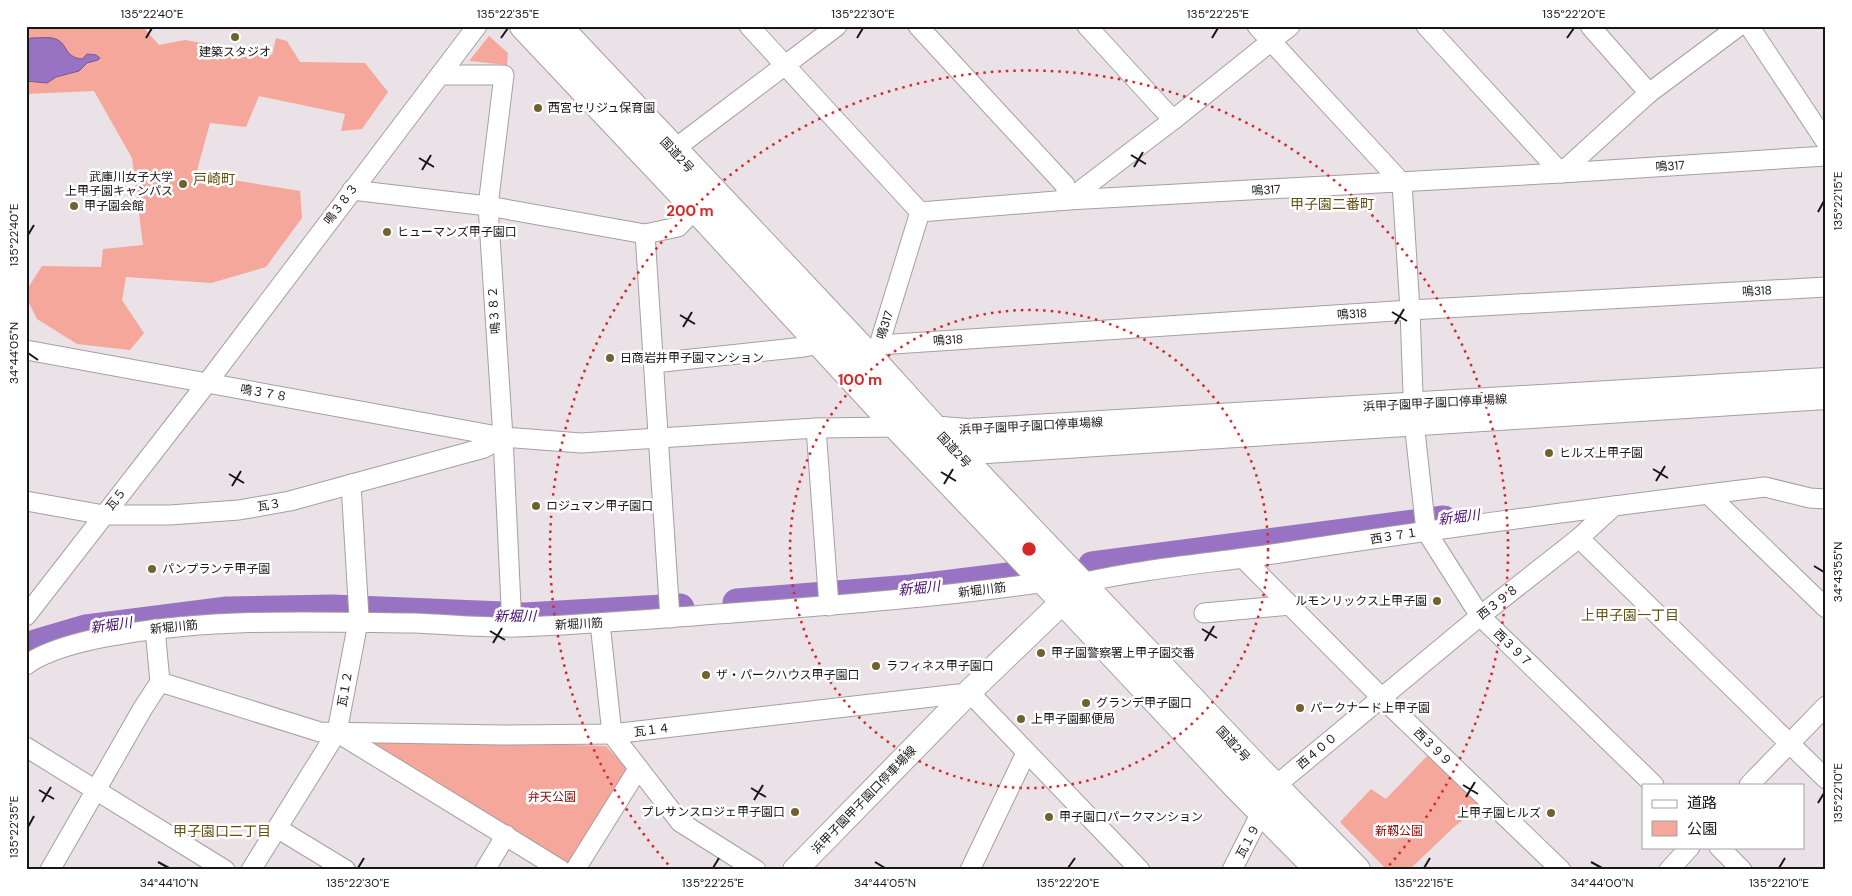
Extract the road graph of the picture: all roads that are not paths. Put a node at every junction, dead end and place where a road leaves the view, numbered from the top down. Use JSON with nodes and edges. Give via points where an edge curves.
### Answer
{"nodes":[{"id":1,"x":476,"y":26,"type":"edge"},
{"id":2,"x":524,"y":26,"type":"edge"},
{"id":3,"x":557,"y":26,"type":"edge"},
{"id":4,"x":749,"y":26,"type":"edge"},
{"id":5,"x":837,"y":26,"type":"edge"},
{"id":6,"x":918,"y":26,"type":"edge"},
{"id":7,"x":1087,"y":26,"type":"edge"},
{"id":8,"x":1257,"y":26,"type":"edge"},
{"id":9,"x":1290,"y":26,"type":"edge"},
{"id":10,"x":1426,"y":26,"type":"edge"},
{"id":11,"x":1590,"y":26,"type":"edge"},
{"id":12,"x":1739,"y":26,"type":"edge"},
{"id":13,"x":1749,"y":26,"type":"edge"},
{"id":14,"x":1271,"y":41,"type":"junction"},
{"id":15,"x":785,"y":66,"type":"junction"},
{"id":16,"x":440,"y":75,"type":"junction"},
{"id":17,"x":1649,"y":93,"type":"junction"},
{"id":18,"x":1173,"y":120,"type":"junction"},
{"id":19,"x":1826,"y":142,"type":"edge"},
{"id":20,"x":673,"y":150,"type":"junction"},
{"id":21,"x":1826,"y":156,"type":"edge"},
{"id":22,"x":1561,"y":174,"type":"junction"},
{"id":23,"x":1402,"y":183,"type":"junction"},
{"id":24,"x":352,"y":190,"type":"junction"},
{"id":25,"x":1068,"y":200,"type":"junction"},
{"id":26,"x":488,"y":206,"type":"junction"},
{"id":27,"x":696,"y":208,"type":"junction"},
{"id":28,"x":920,"y":212,"type":"junction"},
{"id":29,"x":645,"y":234,"type":"junction"},
{"id":30,"x":1826,"y":287,"type":"edge"},
{"id":31,"x":1410,"y":310,"type":"junction"},
{"id":32,"x":821,"y":344,"type":"junction"},
{"id":33,"x":26,"y":350,"type":"edge"},
{"id":34,"x":873,"y":350,"type":"junction"},
{"id":35,"x":654,"y":363,"type":"junction"},
{"id":36,"x":1826,"y":380,"type":"edge"},
{"id":37,"x":206,"y":382,"type":"junction"},
{"id":38,"x":1826,"y":396,"type":"edge"},
{"id":39,"x":1414,"y":414,"type":"junction"},
{"id":40,"x":898,"y":427,"type":"junction"},
{"id":41,"x":816,"y":428,"type":"junction"},
{"id":42,"x":939,"y":434,"type":"junction"},
{"id":43,"x":502,"y":437,"type":"junction"},
{"id":44,"x":660,"y":439,"type":"junction"},
{"id":45,"x":351,"y":484,"type":"junction"},
{"id":46,"x":1708,"y":494,"type":"junction"},
{"id":47,"x":1826,"y":499,"type":"edge"},
{"id":48,"x":26,"y":501,"type":"edge"},
{"id":49,"x":1614,"y":506,"type":"junction"},
{"id":50,"x":104,"y":515,"type":"junction"},
{"id":51,"x":1426,"y":527,"type":"junction"},
{"id":52,"x":1579,"y":538,"type":"junction"},
{"id":53,"x":1244,"y":559,"type":"junction"},
{"id":54,"x":1063,"y":588,"type":"junction"},
{"id":55,"x":829,"y":600,"type":"junction"},
{"id":56,"x":1290,"y":605,"type":"junction"},
{"id":57,"x":1826,"y":608,"type":"edge"},
{"id":58,"x":669,"y":611,"type":"junction"},
{"id":59,"x":1204,"y":613,"type":"dead end"},
{"id":60,"x":26,"y":616,"type":"edge"},
{"id":61,"x":358,"y":616,"type":"junction"},
{"id":62,"x":1480,"y":616,"type":"junction"},
{"id":63,"x":512,"y":619,"type":"junction"},
{"id":64,"x":600,"y":623,"type":"junction"},
{"id":65,"x":155,"y":629,"type":"junction"},
{"id":66,"x":26,"y":665,"type":"edge"},
{"id":67,"x":160,"y":682,"type":"junction"},
{"id":68,"x":967,"y":694,"type":"junction"},
{"id":69,"x":1381,"y":697,"type":"junction"},
{"id":70,"x":1826,"y":706,"type":"edge"},
{"id":71,"x":337,"y":732,"type":"junction"},
{"id":72,"x":612,"y":734,"type":"junction"},
{"id":73,"x":1789,"y":743,"type":"junction"},
{"id":74,"x":26,"y":747,"type":"edge"},
{"id":75,"x":1026,"y":753,"type":"junction"},
{"id":76,"x":638,"y":769,"type":"junction"},
{"id":77,"x":1826,"y":779,"type":"edge"},
{"id":78,"x":1653,"y":784,"type":"edge"},
{"id":79,"x":1750,"y":784,"type":"edge"},
{"id":80,"x":1274,"y":787,"type":"junction"},
{"id":81,"x":95,"y":790,"type":"junction"},
{"id":82,"x":1263,"y":812,"type":"junction"},
{"id":83,"x":277,"y":828,"type":"junction"},
{"id":84,"x":506,"y":835,"type":"junction"},
{"id":85,"x":1689,"y":848,"type":"edge"},
{"id":86,"x":1720,"y":848,"type":"edge"},
{"id":87,"x":976,"y":867,"type":"edge"},
{"id":88,"x":50,"y":870,"type":"edge"},
{"id":89,"x":225,"y":870,"type":"edge"},
{"id":90,"x":252,"y":870,"type":"edge"},
{"id":91,"x":346,"y":870,"type":"edge"},
{"id":92,"x":485,"y":870,"type":"edge"},
{"id":93,"x":562,"y":870,"type":"edge"},
{"id":94,"x":575,"y":870,"type":"edge"},
{"id":95,"x":756,"y":870,"type":"edge"},
{"id":96,"x":795,"y":870,"type":"edge"},
{"id":97,"x":1140,"y":870,"type":"edge"},
{"id":98,"x":1232,"y":870,"type":"edge"},
{"id":99,"x":1320,"y":870,"type":"edge"},
{"id":100,"x":1356,"y":870,"type":"edge"},
{"id":101,"x":1561,"y":870,"type":"edge"},
{"id":102,"x":1669,"y":870,"type":"edge"},
{"id":103,"x":1742,"y":870,"type":"edge"}],
"edges":[{"from":1,"to":16,"type":"street","name":"鳴３８３"},
{"from":2,"to":27,"type":"highway","name":"国道2号"},
{"from":3,"to":20,"type":"highway","name":"国道2号"},
{"from":4,"to":15,"type":"street"},
{"from":5,"to":15,"type":"street"},
{"from":6,"to":25,"type":"street","via":[[1065,185]]},
{"from":7,"to":18,"type":"street"},
{"from":8,"to":14,"type":"street"},
{"from":9,"to":14,"type":"street"},
{"from":10,"to":22,"type":"street"},
{"from":11,"to":17,"type":"street"},
{"from":12,"to":17,"type":"street"},
{"from":13,"to":19,"type":"street"},
{"from":14,"to":18,"type":"street"},
{"from":14,"to":23,"type":"street"},
{"from":15,"to":20,"type":"street"},
{"from":15,"to":28,"type":"street"},
{"from":16,"to":24,"type":"street","name":"鳴３８３"},
{"from":16,"to":26,"type":"street","name":"鳴３８２","via":[[504,74]]},
{"from":17,"to":22,"type":"street"},
{"from":18,"to":25,"type":"street"},
{"from":20,"to":34,"type":"highway","name":"国道2号"},
{"from":21,"to":22,"type":"street","name":"鳴317"},
{"from":22,"to":23,"type":"street","name":"鳴317"},
{"from":23,"to":25,"type":"street","name":"鳴317"},
{"from":23,"to":31,"type":"street","name":"西３９７"},
{"from":24,"to":26,"type":"street"},
{"from":24,"to":37,"type":"street","name":"鳴３８３"},
{"from":25,"to":28,"type":"street","name":"鳴317"},
{"from":26,"to":29,"type":"street"},
{"from":26,"to":43,"type":"street","name":"鳴３８２"},
{"from":27,"to":29,"type":"street","via":[[678,227]]},
{"from":27,"to":32,"type":"highway","name":"国道2号"},
{"from":28,"to":34,"type":"street","name":"鳴317"},
{"from":29,"to":35,"type":"street"},
{"from":30,"to":31,"type":"street","name":"鳴318"},
{"from":31,"to":34,"type":"street","name":"鳴318"},
{"from":31,"to":39,"type":"street","name":"西３９７"},
{"from":32,"to":35,"type":"street"},
{"from":32,"to":40,"type":"highway","name":"国道2号"},
{"from":33,"to":37,"type":"street","name":"鳴３７８"},
{"from":34,"to":42,"type":"highway","name":"国道2号"},
{"from":35,"to":44,"type":"street"},
{"from":36,"to":39,"type":"main road","name":"浜甲子園甲子園口停車場線"},
{"from":37,"to":43,"type":"street","name":"鳴３７８"},
{"from":37,"to":50,"type":"street","name":"瓦５"},
{"from":38,"to":39,"type":"main road","name":"浜甲子園甲子園口停車場線"},
{"from":39,"to":42,"type":"main road","name":"浜甲子園甲子園口停車場線"},
{"from":39,"to":51,"type":"street","name":"西３９７"},
{"from":40,"to":41,"type":"street","name":"鳴３７８"},
{"from":40,"to":42,"type":"main road","name":"浜甲子園甲子園口停車場線"},
{"from":40,"to":54,"type":"highway","name":"国道2号"},
{"from":41,"to":44,"type":"street","name":"鳴３７８"},
{"from":41,"to":55,"type":"street"},
{"from":42,"to":54,"type":"highway","name":"国道2号"},
{"from":43,"to":44,"type":"street","name":"鳴３７８","via":[[581,443]]},
{"from":43,"to":45,"type":"street","name":"瓦３","via":[[484,448]]},
{"from":43,"to":63,"type":"street","name":"鳴３８２"},
{"from":44,"to":58,"type":"street"},
{"from":45,"to":50,"type":"street","name":"瓦３","via":[[290,501],[238,510]]},
{"from":45,"to":61,"type":"street","name":"瓦１２"},
{"from":46,"to":47,"type":"street","name":"西３７１","via":[[1764,487]]},
{"from":46,"to":49,"type":"street","name":"西３７１"},
{"from":46,"to":57,"type":"street"},
{"from":48,"to":50,"type":"street","name":"瓦３"},
{"from":49,"to":51,"type":"street","name":"西３７１"},
{"from":49,"to":52,"type":"street","name":"西３９８"},
{"from":50,"to":60,"type":"street","name":"瓦５"},
{"from":51,"to":53,"type":"street","name":"西３７１"},
{"from":51,"to":62,"type":"street","name":"西３９７"},
{"from":52,"to":62,"type":"street","name":"西３９８"},
{"from":52,"to":73,"type":"street"},
{"from":53,"to":54,"type":"street","name":"西３７１","via":[[1122,575]]},
{"from":53,"to":56,"type":"street","name":"西３９９"},
{"from":54,"to":55,"type":"street","name":"新堀川筋"},
{"from":54,"to":68,"type":"main road","name":"浜甲子園甲子園口停車場線"},
{"from":54,"to":80,"type":"highway","name":"国道2号"},
{"from":54,"to":82,"type":"highway","name":"国道2号"},
{"from":55,"to":58,"type":"street","name":"新堀川筋"},
{"from":56,"to":59,"type":"street"},
{"from":56,"to":69,"type":"street","name":"西３９９"},
{"from":58,"to":64,"type":"street","name":"新堀川筋"},
{"from":61,"to":63,"type":"street","name":"新堀川筋","via":[[412,623]]},
{"from":61,"to":65,"type":"street","name":"新堀川筋"},
{"from":61,"to":71,"type":"street","name":"瓦１２"},
{"from":62,"to":69,"type":"street","name":"西３９８"},
{"from":62,"to":78,"type":"street","name":"西３９７"},
{"from":63,"to":64,"type":"street","name":"新堀川筋"},
{"from":64,"to":72,"type":"street"},
{"from":65,"to":66,"type":"street","name":"新堀川筋","via":[[92,639],[36,658]]},
{"from":65,"to":67,"type":"street"},
{"from":67,"to":71,"type":"street","name":"瓦１４","via":[[320,732]]},
{"from":67,"to":81,"type":"street"},
{"from":68,"to":72,"type":"street","name":"瓦１４"},
{"from":68,"to":75,"type":"street"},
{"from":68,"to":96,"type":"main road","name":"浜甲子園甲子園口停車場線"},
{"from":69,"to":80,"type":"street","name":"西４００"},
{"from":69,"to":101,"type":"street","name":"西３９９"},
{"from":70,"to":73,"type":"street"},
{"from":71,"to":72,"type":"street","name":"瓦１４","via":[[502,736]]},
{"from":71,"to":83,"type":"street","name":"瓦１２"},
{"from":71,"to":84,"type":"street"},
{"from":72,"to":76,"type":"street"},
{"from":73,"to":77,"type":"street"},
{"from":73,"to":79,"type":"street"},
{"from":74,"to":81,"type":"street"},
{"from":75,"to":87,"type":"street"},
{"from":75,"to":97,"type":"street"},
{"from":76,"to":94,"type":"street"},
{"from":76,"to":95,"type":"street","via":[[680,822]]},
{"from":80,"to":82,"type":"street","name":"西４００"},
{"from":80,"to":100,"type":"highway","name":"国道2号"},
{"from":81,"to":88,"type":"street"},
{"from":81,"to":89,"type":"street"},
{"from":82,"to":98,"type":"street","name":"瓦１９"},
{"from":82,"to":99,"type":"highway","name":"国道2号"},
{"from":83,"to":90,"type":"street","name":"瓦１２"},
{"from":83,"to":91,"type":"street"},
{"from":84,"to":92,"type":"street"},
{"from":84,"to":93,"type":"street"},
{"from":85,"to":102,"type":"street"},
{"from":86,"to":103,"type":"street"}]}
